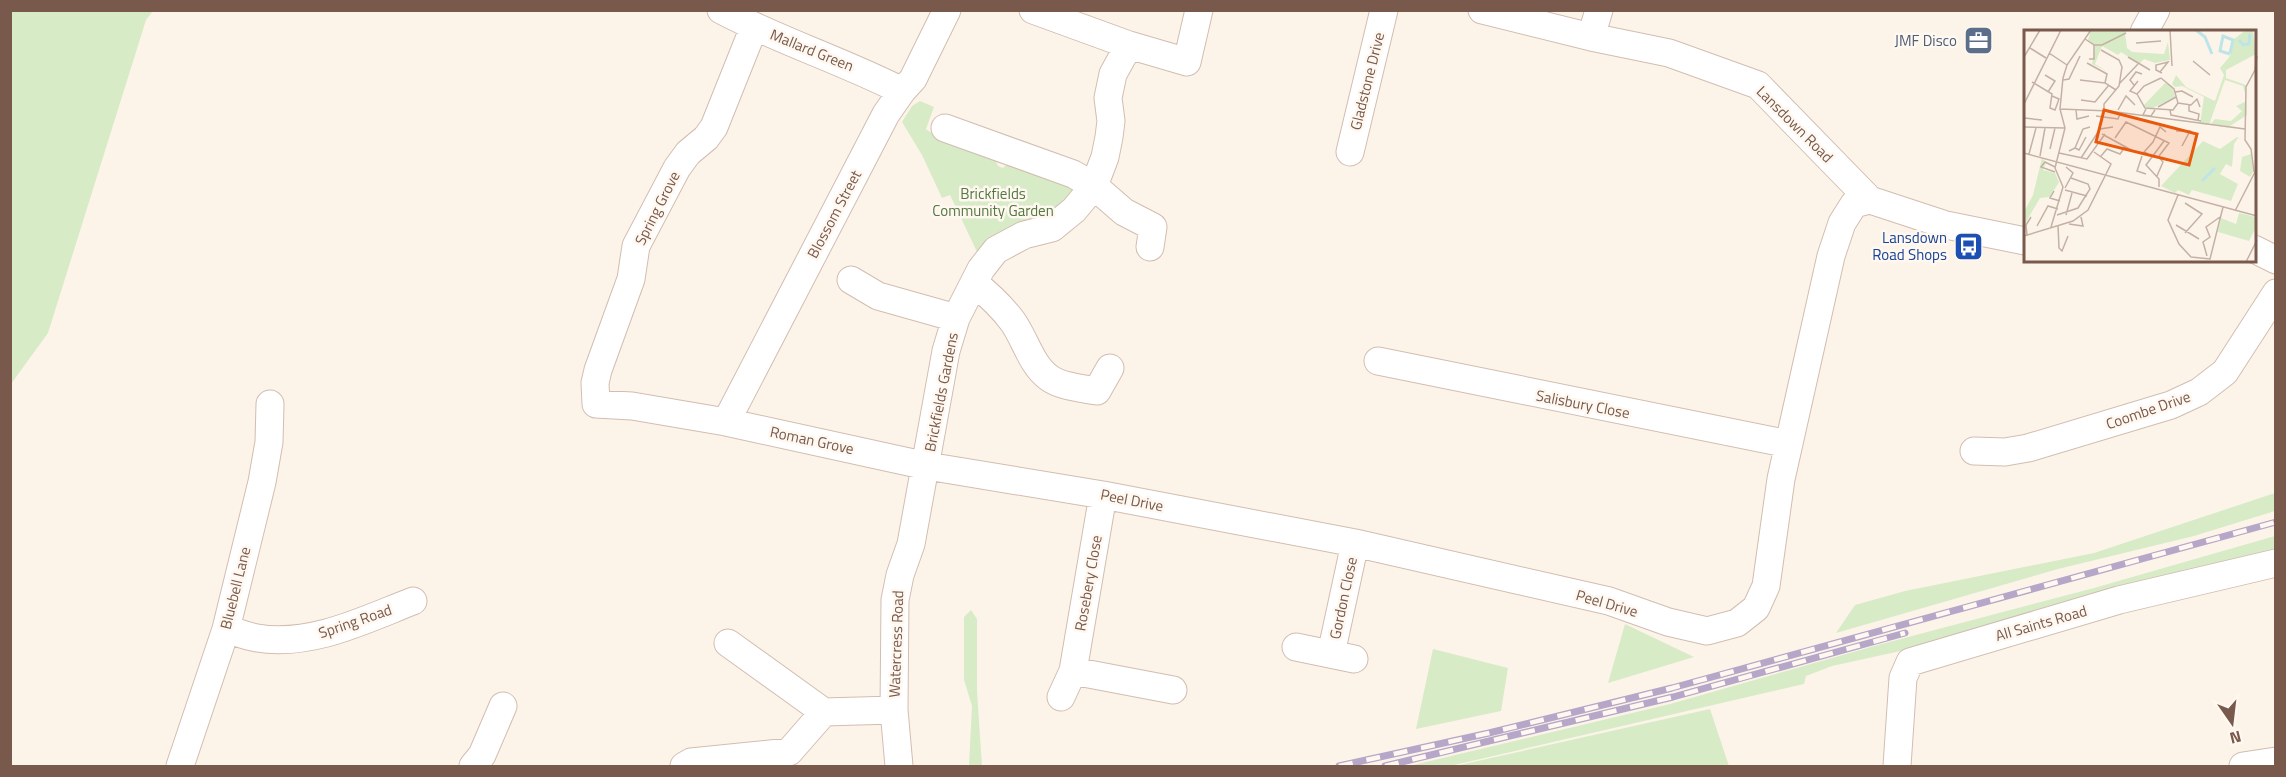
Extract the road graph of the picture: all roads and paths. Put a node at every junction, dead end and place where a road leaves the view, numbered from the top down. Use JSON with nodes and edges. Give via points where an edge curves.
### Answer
{"nodes":[{"id":1,"x":721,"y":10,"type":"edge"},
{"id":2,"x":947,"y":10,"type":"edge"},
{"id":3,"x":1199,"y":10,"type":"edge"},
{"id":4,"x":1384,"y":10,"type":"edge"},
{"id":5,"x":1482,"y":10,"type":"edge"},
{"id":6,"x":1599,"y":10,"type":"edge"},
{"id":7,"x":2156,"y":10,"type":"edge"},
{"id":8,"x":1041,"y":12,"type":"edge"},
{"id":9,"x":754,"y":27,"type":"junction"},
{"id":10,"x":2145,"y":30,"type":"edge"},
{"id":11,"x":1591,"y":37,"type":"junction"},
{"id":12,"x":1129,"y":45,"type":"junction"},
{"id":13,"x":902,"y":91,"type":"junction"},
{"id":14,"x":945,"y":128,"type":"dead end"},
{"id":15,"x":1350,"y":152,"type":"dead end"},
{"id":16,"x":1094,"y":186,"type":"junction"},
{"id":17,"x":1870,"y":200,"type":"junction"},
{"id":18,"x":2024,"y":241,"type":"edge"},
{"id":19,"x":1150,"y":247,"type":"dead end"},
{"id":20,"x":2256,"y":250,"type":"edge"},
{"id":21,"x":2276,"y":260,"type":"edge"},
{"id":22,"x":852,"y":280,"type":"dead end"},
{"id":23,"x":974,"y":283,"type":"junction"},
{"id":24,"x":2276,"y":293,"type":"edge"},
{"id":25,"x":956,"y":318,"type":"junction"},
{"id":26,"x":1378,"y":361,"type":"dead end"},
{"id":27,"x":1110,"y":368,"type":"dead end"},
{"id":28,"x":270,"y":404,"type":"dead end"},
{"id":29,"x":596,"y":404,"type":"joint"},
{"id":30,"x":726,"y":422,"type":"junction"},
{"id":31,"x":1789,"y":444,"type":"junction"},
{"id":32,"x":1974,"y":451,"type":"dead end"},
{"id":33,"x":927,"y":466,"type":"junction"},
{"id":34,"x":1026,"y":482,"type":"joint"},
{"id":35,"x":1103,"y":495,"type":"junction"},
{"id":36,"x":1355,"y":543,"type":"junction"},
{"id":37,"x":2276,"y":563,"type":"edge"},
{"id":38,"x":413,"y":600,"type":"dead end"},
{"id":39,"x":226,"y":629,"type":"junction"},
{"id":40,"x":728,"y":643,"type":"dead end"},
{"id":41,"x":1296,"y":646,"type":"dead end"},
{"id":42,"x":1073,"y":671,"type":"junction"},
{"id":43,"x":1163,"y":680,"type":"dead end"},
{"id":44,"x":1061,"y":697,"type":"dead end"},
{"id":45,"x":503,"y":706,"type":"dead end"},
{"id":46,"x":894,"y":710,"type":"junction"},
{"id":47,"x":824,"y":712,"type":"junction"},
{"id":48,"x":2276,"y":761,"type":"edge"},
{"id":49,"x":180,"y":766,"type":"edge"},
{"id":50,"x":473,"y":766,"type":"edge"},
{"id":51,"x":684,"y":766,"type":"edge"},
{"id":52,"x":899,"y":766,"type":"edge"},
{"id":53,"x":1897,"y":766,"type":"edge"},
{"id":54,"x":2243,"y":766,"type":"edge"}],
"edges":[{"from":1,"to":9,"type":"street","name":"Mallard Green"},
{"from":2,"to":13,"type":"street","name":"Blossom Street","via":[[913,79]]},
{"from":3,"to":12,"type":"street","via":[[1187,62]]},
{"from":4,"to":15,"type":"street","name":"Gladstone Drive"},
{"from":5,"to":11,"type":"street","name":"Lansdown Road"},
{"from":6,"to":11,"type":"street"},
{"from":7,"to":10,"type":"street"},
{"from":8,"to":12,"type":"street"},
{"from":9,"to":13,"type":"street","name":"Mallard Green"},
{"from":9,"to":29,"type":"street","name":"Spring Grove","via":[[714,127],[677,168],[636,246],[631,279],[598,370]]},
{"from":11,"to":17,"type":"street","name":"Lansdown Road","via":[[1669,53],[1758,85]]},
{"from":12,"to":16,"type":"street","name":"Brickfields Gardens","via":[[1113,74],[1108,98],[1109,137]]},
{"from":13,"to":30,"type":"street","name":"Blossom Street","via":[[886,114]]},
{"from":14,"to":16,"type":"street","via":[[1073,174]]},
{"from":16,"to":19,"type":"street","via":[[1124,212],[1153,227]]},
{"from":16,"to":23,"type":"street","name":"Brickfields Gardens","via":[[1052,228],[1024,235],[996,250]]},
{"from":17,"to":18,"type":"street","name":"Lansdown Road","via":[[1946,225]]},
{"from":17,"to":31,"type":"street","name":"Peel Drive","via":[[1854,204],[1842,223],[1825,280]]},
{"from":20,"to":21,"type":"street"},
{"from":22,"to":25,"type":"street","name":"Brickfields Gardens","via":[[878,296]]},
{"from":23,"to":25,"type":"street","name":"Brickfields Gardens"},
{"from":23,"to":27,"type":"street","via":[[1013,322],[1042,372],[1050,378],[1097,391]]},
{"from":24,"to":32,"type":"street","name":"Coombe Drive","via":[[2225,372],[2199,392],[2171,405],[2028,448]]},
{"from":25,"to":33,"type":"street","name":"Brickfields Gardens","via":[[946,351]]},
{"from":26,"to":31,"type":"street","name":"Salisbury Close"},
{"from":28,"to":39,"type":"street","name":"Bluebell Lane","via":[[262,482]]},
{"from":29,"to":30,"type":"street","name":"Roman Grove"},
{"from":30,"to":33,"type":"street","name":"Roman Grove"},
{"from":31,"to":36,"type":"street","name":"Peel Drive","via":[[1766,586],[1756,608],[1737,623],[1707,631],[1609,601]]},
{"from":33,"to":34,"type":"street","name":"Roman Grove"},
{"from":33,"to":46,"type":"street","name":"Watercress Road","via":[[895,600]]},
{"from":34,"to":35,"type":"street","name":"Peel Drive"},
{"from":35,"to":36,"type":"street","name":"Peel Drive"},
{"from":35,"to":42,"type":"street","name":"Rosebery Close"},
{"from":36,"to":41,"type":"street","name":"Gordon Close","via":[[1343,656]]},
{"from":37,"to":53,"type":"street","name":"All Saints Road","via":[[2119,600],[1910,662],[1903,678]]},
{"from":38,"to":39,"type":"street","name":"Spring Road","via":[[327,634],[278,640]]},
{"from":39,"to":49,"type":"street","name":"Bluebell Lane"},
{"from":40,"to":47,"type":"street"},
{"from":42,"to":43,"type":"street"},
{"from":42,"to":44,"type":"street","name":"Rosebery Close"},
{"from":45,"to":50,"type":"street","via":[[482,755]]},
{"from":46,"to":47,"type":"street","name":"Watercress Road"},
{"from":46,"to":52,"type":"street"},
{"from":47,"to":51,"type":"street","via":[[789,752],[691,762]]},
{"from":48,"to":54,"type":"street"}]}
